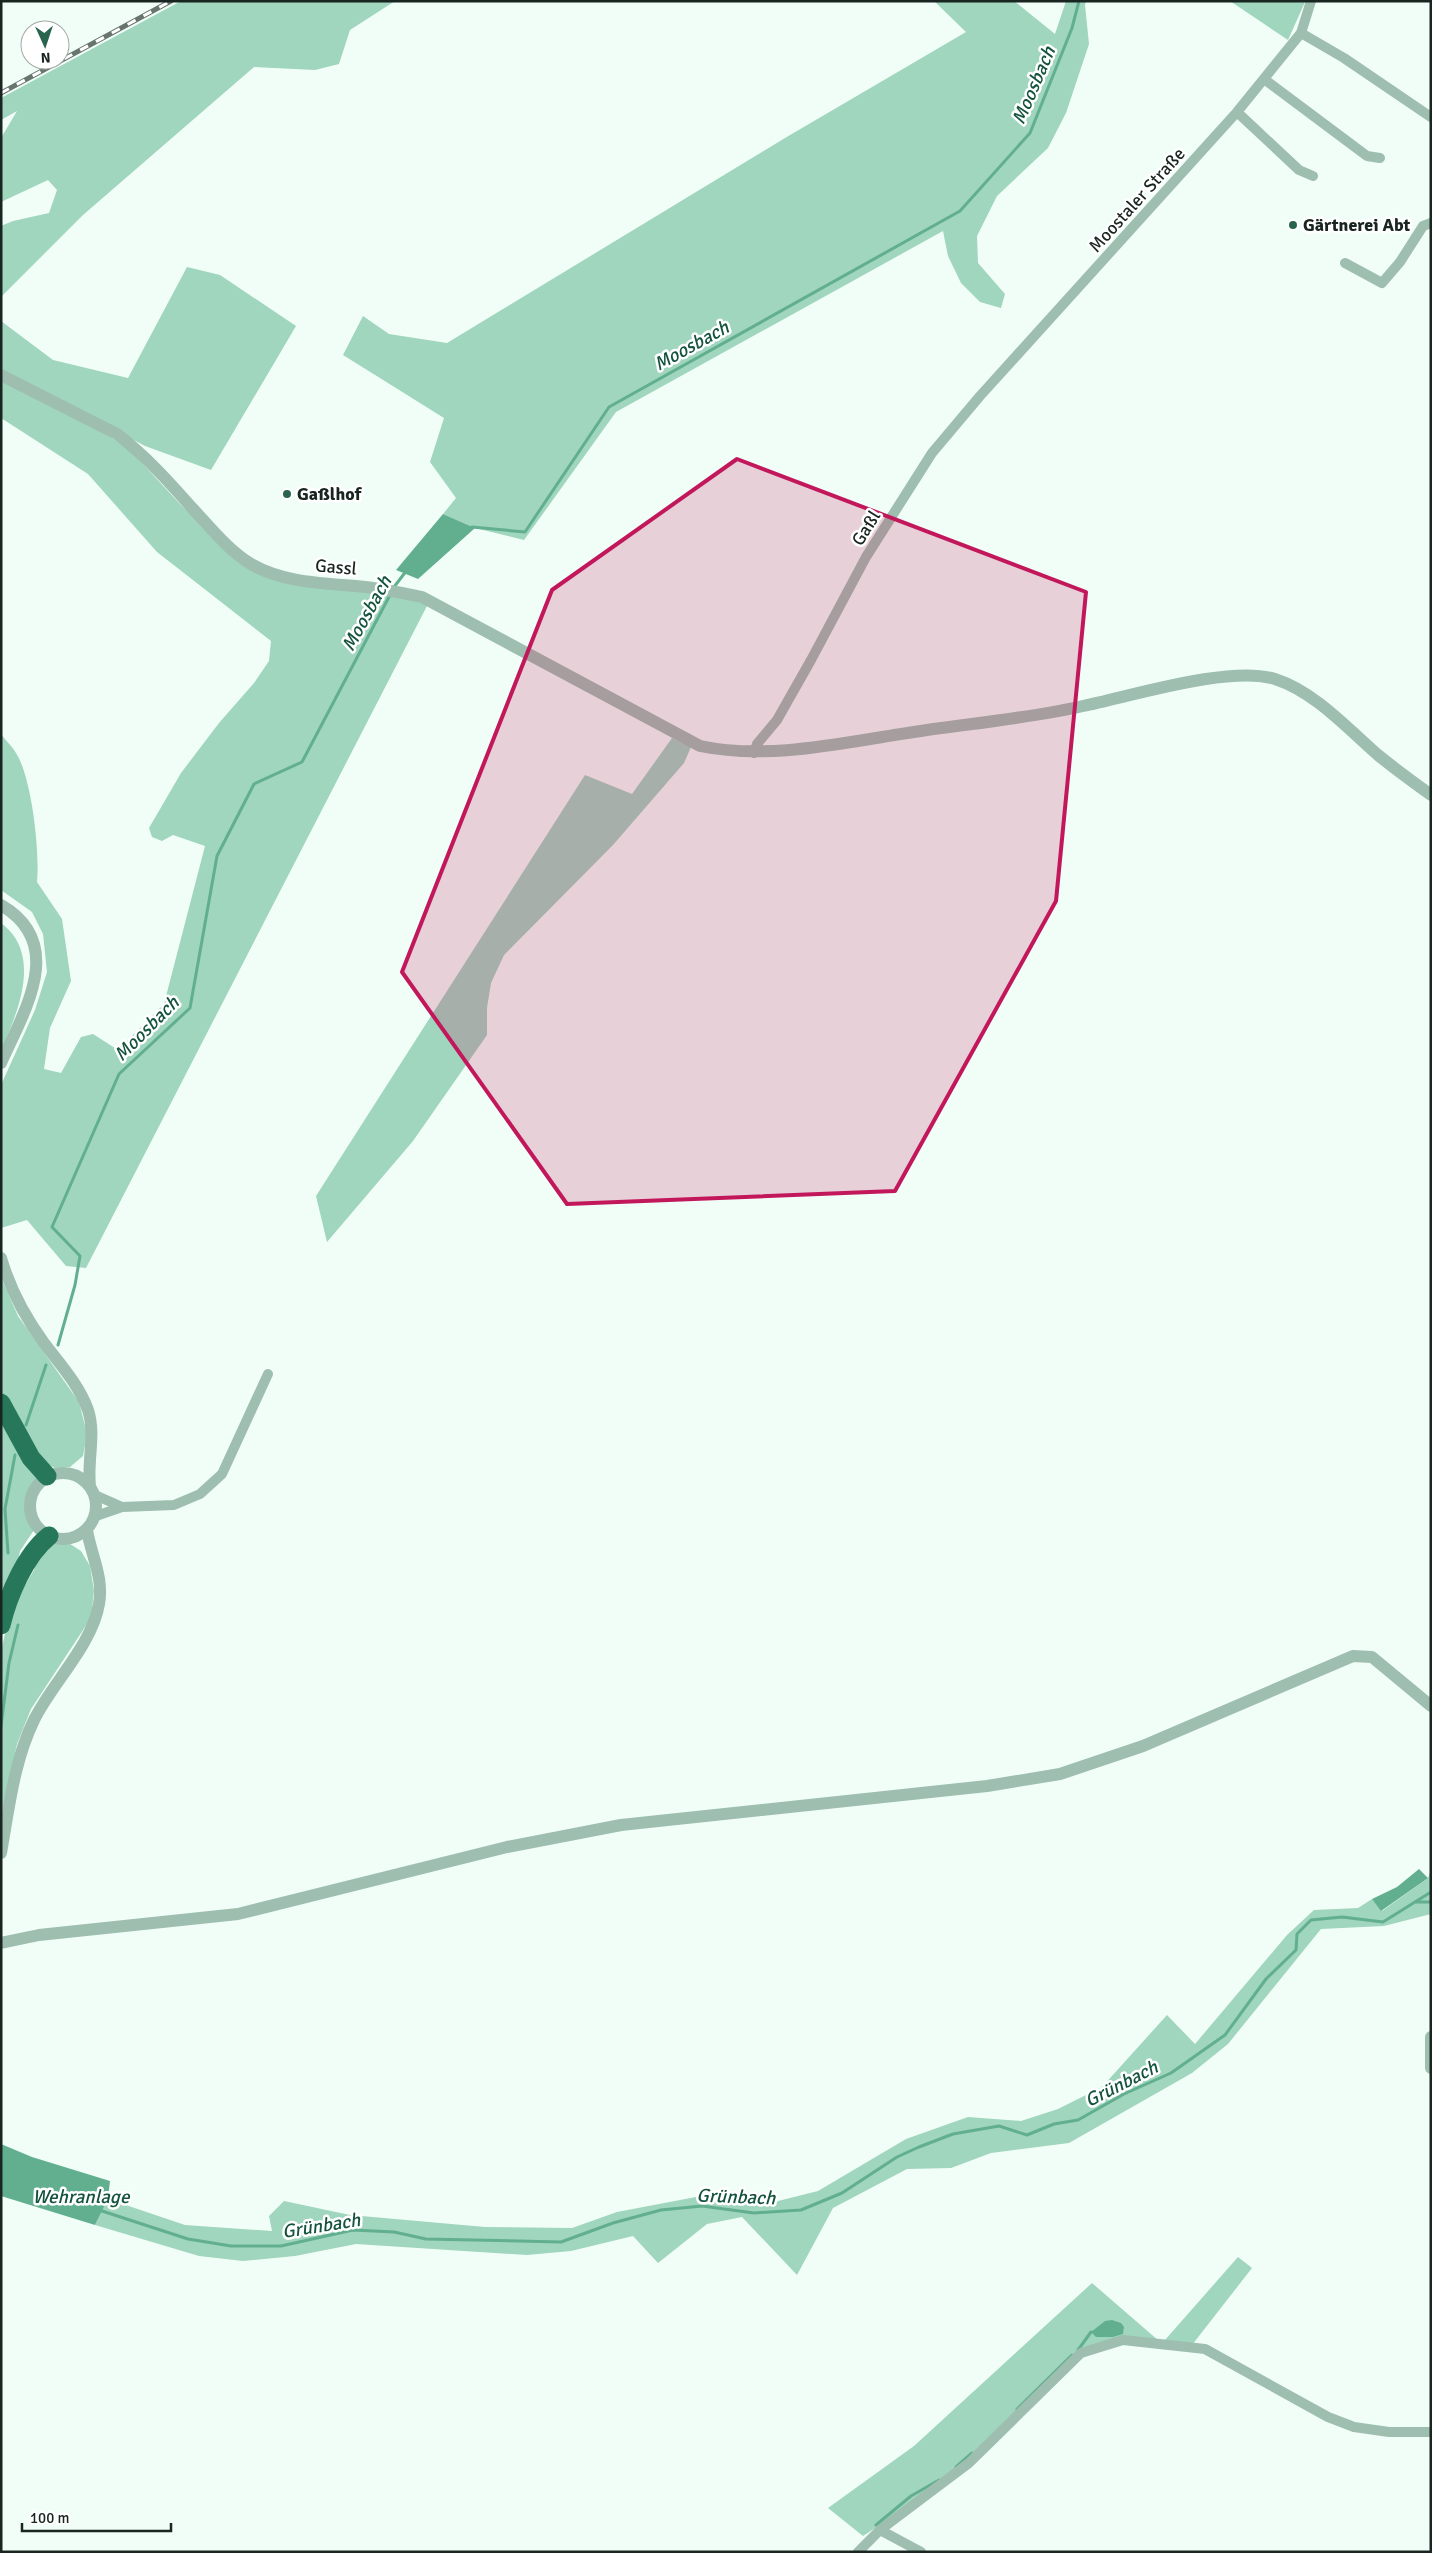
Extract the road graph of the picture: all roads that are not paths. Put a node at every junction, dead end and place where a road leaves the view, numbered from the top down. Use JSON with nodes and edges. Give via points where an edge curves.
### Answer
{"nodes":[{"id":1,"x":1311,"y":1,"type":"edge"},
{"id":2,"x":1301,"y":33,"type":"junction"},
{"id":3,"x":1264,"y":79,"type":"junction"},
{"id":4,"x":1237,"y":112,"type":"junction"},
{"id":5,"x":1431,"y":117,"type":"edge"},
{"id":6,"x":1380,"y":158,"type":"dead end"},
{"id":7,"x":1314,"y":176,"type":"dead end"},
{"id":8,"x":1431,"y":224,"type":"edge"},
{"id":9,"x":1345,"y":262,"type":"dead end"},
{"id":10,"x":1033,"y":340,"type":"joint"},
{"id":11,"x":1,"y":375,"type":"edge"},
{"id":12,"x":754,"y":752,"type":"junction"},
{"id":13,"x":1431,"y":795,"type":"edge"},
{"id":14,"x":1,"y":905,"type":"edge"},
{"id":15,"x":1,"y":1063,"type":"edge"},
{"id":16,"x":1,"y":1258,"type":"edge"},
{"id":17,"x":268,"y":1374,"type":"dead end"},
{"id":18,"x":1,"y":1404,"type":"edge"},
{"id":19,"x":90,"y":1455,"type":"junction"},
{"id":20,"x":72,"y":1473,"type":"junction"},
{"id":21,"x":48,"y":1476,"type":"junction"},
{"id":22,"x":93,"y":1490,"type":"junction"},
{"id":23,"x":122,"y":1507,"type":"junction"},
{"id":24,"x":96,"y":1516,"type":"junction"},
{"id":25,"x":87,"y":1530,"type":"junction"},
{"id":26,"x":49,"y":1536,"type":"junction"},
{"id":27,"x":70,"y":1539,"type":"junction"},
{"id":28,"x":92,"y":1555,"type":"junction"},
{"id":29,"x":1,"y":1625,"type":"edge"},
{"id":30,"x":1431,"y":1706,"type":"edge"},
{"id":31,"x":1,"y":1853,"type":"edge"},
{"id":32,"x":1,"y":1943,"type":"edge"},
{"id":33,"x":1431,"y":2037,"type":"edge"},
{"id":34,"x":1430,"y":2065,"type":"edge"},
{"id":35,"x":1431,"y":2432,"type":"edge"},
{"id":36,"x":880,"y":2530,"type":"junction"},
{"id":37,"x":858,"y":2552,"type":"edge"},
{"id":38,"x":920,"y":2552,"type":"edge"}],
"edges":[{"from":1,"to":2,"type":"street","name":"Moostaler Straße"},
{"from":2,"to":3,"type":"street","name":"Moostaler Straße"},
{"from":2,"to":5,"type":"street"},
{"from":3,"to":4,"type":"street","name":"Moostaler Straße"},
{"from":3,"to":6,"type":"street","via":[[1367,156]]},
{"from":4,"to":7,"type":"street","via":[[1299,170]]},
{"from":4,"to":10,"type":"street","name":"Moostaler Straße"},
{"from":8,"to":9,"type":"street","via":[[1423,226],[1382,283]]},
{"from":10,"to":12,"type":"street","name":"Gaßl","via":[[980,396],[932,454],[866,556],[807,669]]},
{"from":11,"to":12,"type":"street","name":"Gassl","via":[[117,434],[179,493],[222,541],[251,564],[307,583],[422,597],[700,746]]},
{"from":12,"to":13,"type":"street","via":[[803,748],[1072,709],[1217,677],[1248,674],[1275,679],[1302,692]]},
{"from":14,"to":15,"type":"street","via":[[18,919],[29,934],[37,972],[30,1003]]},
{"from":16,"to":19,"type":"street","via":[[8,1280],[29,1321],[65,1370],[87,1408],[92,1423]]},
{"from":17,"to":23,"type":"street","via":[[222,1474],[212,1484],[200,1494],[174,1505]]},
{"from":18,"to":21,"type":"highway","via":[[31,1458]]},
{"from":19,"to":20,"type":"street"},
{"from":19,"to":22,"type":"street"},
{"from":20,"to":21,"type":"street"},
{"from":20,"to":22,"type":"street"},
{"from":21,"to":26,"type":"street","via":[[34,1490],[30,1508],[36,1526]]},
{"from":22,"to":23,"type":"street"},
{"from":22,"to":24,"type":"street"},
{"from":23,"to":24,"type":"street"},
{"from":24,"to":25,"type":"street"},
{"from":25,"to":27,"type":"street"},
{"from":25,"to":28,"type":"street"},
{"from":26,"to":27,"type":"street"},
{"from":26,"to":29,"type":"highway","via":[[29,1559]]},
{"from":27,"to":28,"type":"street"},
{"from":28,"to":31,"type":"street","via":[[101,1584],[97,1615],[84,1641],[43,1703],[24,1744]]},
{"from":30,"to":32,"type":"street","via":[[1372,1657],[1353,1656],[1143,1746],[1060,1774],[987,1786],[620,1825],[516,1845],[238,1914],[39,1935]]},
{"from":33,"to":34,"type":"street"},
{"from":35,"to":36,"type":"street","via":[[1389,2432],[1354,2427],[1319,2413],[1205,2349],[1123,2340],[1081,2353],[969,2462]]},
{"from":36,"to":37,"type":"street"},
{"from":36,"to":38,"type":"street"}]}
